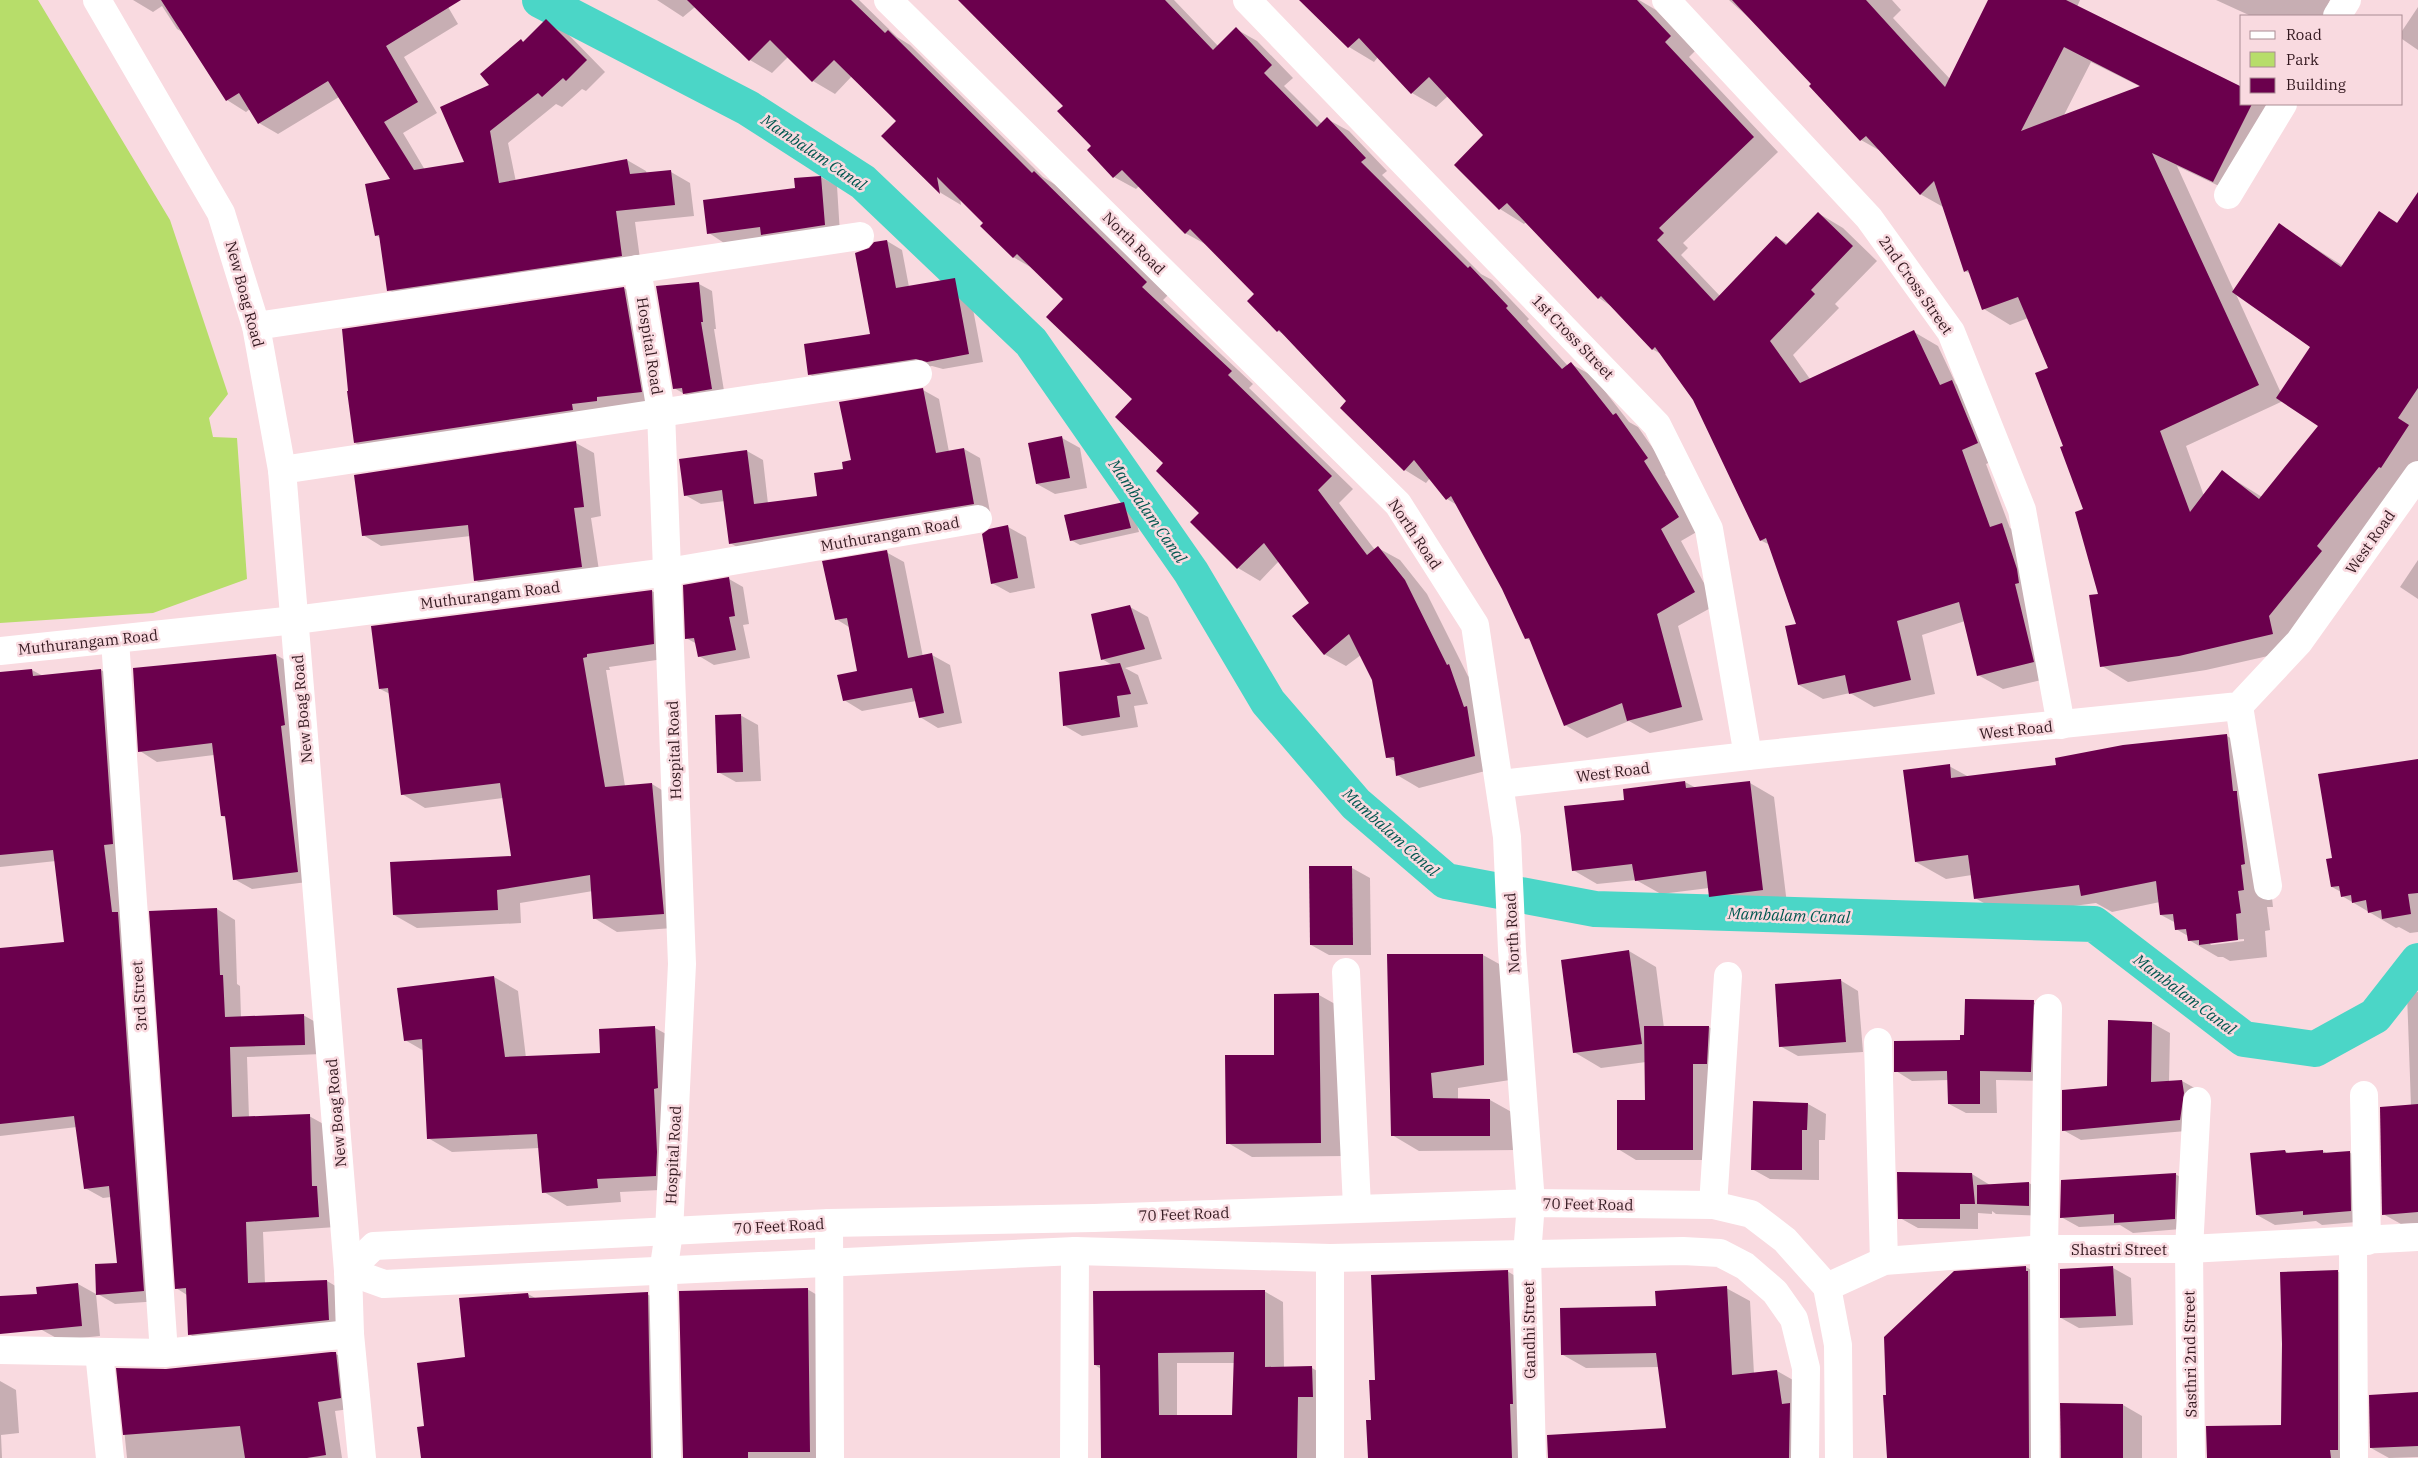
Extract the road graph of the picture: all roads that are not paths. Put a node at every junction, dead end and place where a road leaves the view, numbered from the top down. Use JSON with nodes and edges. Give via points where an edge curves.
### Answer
{"nodes":[{"id":1,"x":98,"y":0,"type":"edge"},
{"id":2,"x":888,"y":0,"type":"edge"},
{"id":3,"x":1247,"y":0,"type":"edge"},
{"id":4,"x":1666,"y":0,"type":"edge"},
{"id":5,"x":2347,"y":0,"type":"edge"},
{"id":6,"x":2338,"y":15,"type":"edge"},
{"id":7,"x":2282,"y":105,"type":"edge"},
{"id":8,"x":2228,"y":195,"type":"dead end"},
{"id":9,"x":860,"y":236,"type":"dead end"},
{"id":10,"x":637,"y":269,"type":"junction"},
{"id":11,"x":256,"y":326,"type":"junction"},
{"id":12,"x":918,"y":374,"type":"dead end"},
{"id":13,"x":661,"y":412,"type":"junction"},
{"id":14,"x":282,"y":470,"type":"junction"},
{"id":15,"x":2418,"y":475,"type":"edge"},
{"id":16,"x":978,"y":520,"type":"dead end"},
{"id":17,"x":668,"y":572,"type":"junction"},
{"id":18,"x":295,"y":620,"type":"junction"},
{"id":19,"x":115,"y":640,"type":"junction"},
{"id":20,"x":0,"y":650,"type":"edge"},
{"id":21,"x":2240,"y":706,"type":"junction"},
{"id":22,"x":2062,"y":725,"type":"junction"},
{"id":23,"x":1748,"y":756,"type":"junction"},
{"id":24,"x":1501,"y":784,"type":"junction"},
{"id":25,"x":2268,"y":886,"type":"dead end"},
{"id":26,"x":1346,"y":972,"type":"dead end"},
{"id":27,"x":1728,"y":976,"type":"dead end"},
{"id":28,"x":2048,"y":1008,"type":"dead end"},
{"id":29,"x":1878,"y":1042,"type":"dead end"},
{"id":30,"x":2364,"y":1095,"type":"dead end"},
{"id":31,"x":2197,"y":1100,"type":"dead end"},
{"id":32,"x":1531,"y":1203,"type":"junction"},
{"id":33,"x":1713,"y":1205,"type":"junction"},
{"id":34,"x":1356,"y":1207,"type":"junction"},
{"id":35,"x":829,"y":1223,"type":"junction"},
{"id":36,"x":669,"y":1232,"type":"junction"},
{"id":37,"x":2418,"y":1238,"type":"edge"},
{"id":38,"x":2360,"y":1242,"type":"junction"},
{"id":39,"x":2044,"y":1248,"type":"junction"},
{"id":40,"x":2189,"y":1249,"type":"junction"},
{"id":41,"x":1075,"y":1251,"type":"junction"},
{"id":42,"x":1527,"y":1255,"type":"junction"},
{"id":43,"x":1330,"y":1258,"type":"junction"},
{"id":44,"x":1884,"y":1261,"type":"junction"},
{"id":45,"x":830,"y":1264,"type":"junction"},
{"id":46,"x":348,"y":1271,"type":"junction"},
{"id":47,"x":663,"y":1273,"type":"junction"},
{"id":48,"x":1827,"y":1287,"type":"junction"},
{"id":49,"x":350,"y":1334,"type":"junction"},
{"id":50,"x":0,"y":1350,"type":"edge"},
{"id":51,"x":99,"y":1352,"type":"junction"},
{"id":52,"x":164,"y":1353,"type":"junction"},
{"id":53,"x":110,"y":1458,"type":"edge"},
{"id":54,"x":362,"y":1458,"type":"edge"},
{"id":55,"x":667,"y":1458,"type":"edge"},
{"id":56,"x":830,"y":1458,"type":"edge"},
{"id":57,"x":1074,"y":1458,"type":"edge"},
{"id":58,"x":1330,"y":1458,"type":"edge"},
{"id":59,"x":1532,"y":1458,"type":"edge"},
{"id":60,"x":1805,"y":1458,"type":"edge"},
{"id":61,"x":1839,"y":1458,"type":"edge"},
{"id":62,"x":2045,"y":1458,"type":"edge"},
{"id":63,"x":2191,"y":1458,"type":"edge"},
{"id":64,"x":2354,"y":1458,"type":"edge"}],
"edges":[{"from":1,"to":11,"type":"street","name":"New Boag Road","via":[[222,213]]},
{"from":2,"to":24,"type":"street","name":"North Road","via":[[1398,504],[1475,625]]},
{"from":3,"to":23,"type":"street","name":"1st Cross Street","via":[[1658,425],[1709,529]]},
{"from":4,"to":22,"type":"street","name":"2nd Cross Street","via":[[1869,218],[1951,332],[2022,510]]},
{"from":5,"to":6,"type":"street"},
{"from":7,"to":8,"type":"street"},
{"from":9,"to":10,"type":"street"},
{"from":10,"to":11,"type":"street"},
{"from":10,"to":13,"type":"street","name":"Hospital Road"},
{"from":11,"to":14,"type":"street","name":"New Boag Road"},
{"from":12,"to":13,"type":"street"},
{"from":13,"to":14,"type":"street"},
{"from":13,"to":17,"type":"street","name":"Hospital Road"},
{"from":14,"to":18,"type":"street","name":"New Boag Road"},
{"from":15,"to":21,"type":"street","name":"West Road","via":[[2299,642]]},
{"from":16,"to":17,"type":"street","name":"Muthurangam Road"},
{"from":17,"to":18,"type":"street","name":"Muthurangam Road"},
{"from":17,"to":36,"type":"street","name":"Hospital Road","via":[[682,964]]},
{"from":18,"to":19,"type":"street","name":"Muthurangam Road"},
{"from":18,"to":46,"type":"street","name":"New Boag Road"},
{"from":19,"to":20,"type":"street","name":"Muthurangam Road"},
{"from":19,"to":52,"type":"street","name":"3rd Street"},
{"from":21,"to":22,"type":"street","name":"West Road"},
{"from":21,"to":25,"type":"street"},
{"from":22,"to":23,"type":"street","name":"West Road"},
{"from":23,"to":24,"type":"street","name":"West Road"},
{"from":24,"to":32,"type":"street","name":"North Road"},
{"from":26,"to":34,"type":"street"},
{"from":27,"to":33,"type":"street"},
{"from":28,"to":39,"type":"street"},
{"from":29,"to":44,"type":"street"},
{"from":30,"to":38,"type":"street"},
{"from":31,"to":40,"type":"street","name":"Sasthri 2nd Street"},
{"from":32,"to":33,"type":"street","name":"70 Feet Road"},
{"from":32,"to":34,"type":"street","name":"70 Feet Road"},
{"from":32,"to":42,"type":"street","name":"Gandhi Street"},
{"from":33,"to":48,"type":"street","name":"70 Feet Road","via":[[1751,1214],[1785,1240]]},
{"from":34,"to":35,"type":"street","name":"70 Feet Road","via":[[1094,1218]]},
{"from":35,"to":36,"type":"street","name":"70 Feet Road"},
{"from":35,"to":45,"type":"street"},
{"from":36,"to":46,"type":"street","name":"70 Feet Road","via":[[374,1246]]},
{"from":36,"to":47,"type":"street","name":"Hospital Road"},
{"from":37,"to":38,"type":"street","name":"Shastri Street"},
{"from":38,"to":40,"type":"street","name":"Shastri Street"},
{"from":38,"to":64,"type":"street"},
{"from":39,"to":40,"type":"street","name":"Shastri Street"},
{"from":39,"to":44,"type":"street","name":"Shastri Street"},
{"from":39,"to":62,"type":"street"},
{"from":40,"to":63,"type":"street","name":"Sasthri 2nd Street"},
{"from":41,"to":43,"type":"street"},
{"from":41,"to":45,"type":"street"},
{"from":41,"to":57,"type":"street"},
{"from":42,"to":43,"type":"street"},
{"from":42,"to":59,"type":"street","name":"Gandhi Street"},
{"from":42,"to":60,"type":"street","via":[[1683,1251],[1720,1253],[1745,1266],[1775,1292],[1794,1319],[1806,1368]]},
{"from":43,"to":58,"type":"street"},
{"from":44,"to":48,"type":"street","name":"Shastri Street"},
{"from":45,"to":47,"type":"street"},
{"from":45,"to":56,"type":"street"},
{"from":46,"to":47,"type":"street","via":[[384,1284]]},
{"from":46,"to":49,"type":"street","name":"New Boag Road"},
{"from":47,"to":55,"type":"street"},
{"from":48,"to":61,"type":"street","via":[[1838,1345]]},
{"from":49,"to":52,"type":"street"},
{"from":49,"to":54,"type":"street","name":"New Boag Road"},
{"from":50,"to":51,"type":"street"},
{"from":51,"to":52,"type":"street"},
{"from":51,"to":53,"type":"street"}]}
